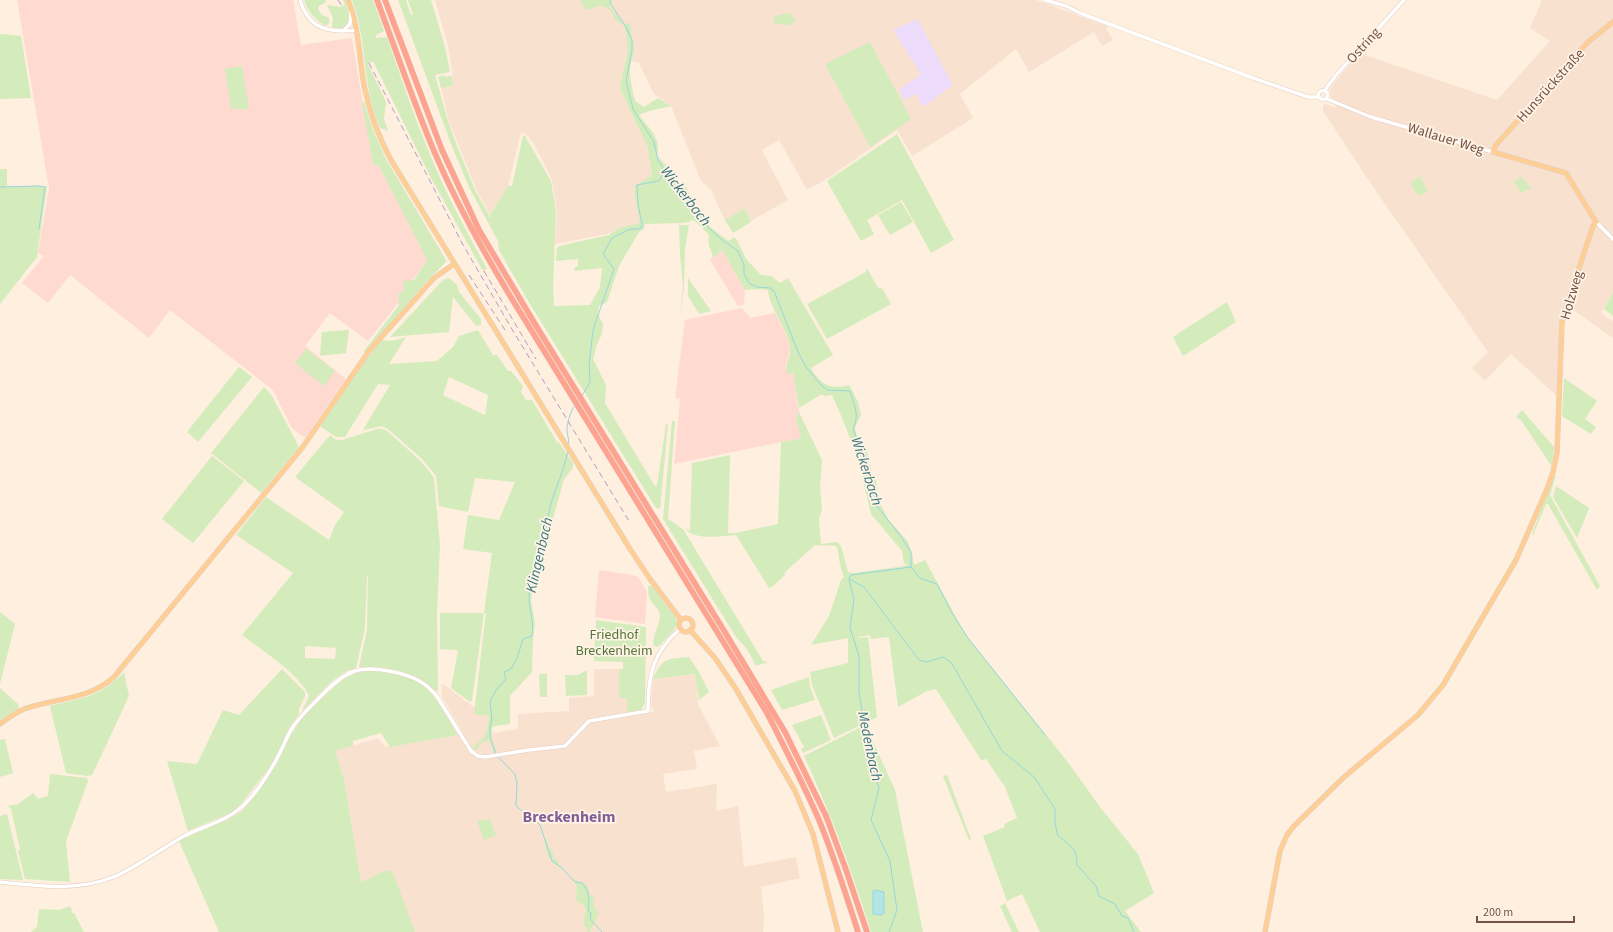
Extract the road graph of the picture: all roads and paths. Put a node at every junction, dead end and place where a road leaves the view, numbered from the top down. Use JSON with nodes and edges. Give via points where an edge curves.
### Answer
{"nodes":[{"id":1,"x":300,"y":0,"type":"edge"},
{"id":2,"x":348,"y":0,"type":"edge"},
{"id":3,"x":377,"y":0,"type":"edge"},
{"id":4,"x":385,"y":0,"type":"edge"},
{"id":5,"x":1045,"y":0,"type":"edge"},
{"id":6,"x":1404,"y":0,"type":"edge"},
{"id":7,"x":352,"y":9,"type":"junction"},
{"id":8,"x":1613,"y":22,"type":"edge"},
{"id":9,"x":357,"y":30,"type":"junction"},
{"id":10,"x":342,"y":31,"type":"junction"},
{"id":11,"x":1325,"y":91,"type":"junction"},
{"id":12,"x":1319,"y":97,"type":"junction"},
{"id":13,"x":1327,"y":99,"type":"junction"},
{"id":14,"x":1492,"y":152,"type":"junction"},
{"id":15,"x":1596,"y":222,"type":"junction"},
{"id":16,"x":1613,"y":239,"type":"edge"},
{"id":17,"x":454,"y":264,"type":"junction"},
{"id":18,"x":582,"y":405,"type":"junction"},
{"id":19,"x":681,"y":620,"type":"junction"},
{"id":20,"x":680,"y":629,"type":"junction"},
{"id":21,"x":690,"y":630,"type":"junction"},
{"id":22,"x":0,"y":724,"type":"edge"},
{"id":23,"x":0,"y":882,"type":"edge"},
{"id":24,"x":838,"y":932,"type":"edge"},
{"id":25,"x":858,"y":932,"type":"edge"},
{"id":26,"x":867,"y":932,"type":"edge"},
{"id":27,"x":1265,"y":932,"type":"edge"}],
"edges":[{"from":1,"to":10,"type":"street","via":[[308,15],[317,24],[327,30]]},
{"from":2,"to":7,"type":"main road"},
{"from":3,"to":18,"type":"highway","via":[[434,152],[460,207],[486,257],[573,397]]},
{"from":4,"to":18,"type":"highway","via":[[442,150],[467,205],[493,254],[580,396]]},
{"from":5,"to":12,"type":"street","via":[[1220,66],[1308,97]]},
{"from":6,"to":11,"type":"street","name":"Ostring","via":[[1336,74]]},
{"from":7,"to":9,"type":"main road"},
{"from":7,"to":10,"type":"street","via":[[350,24]]},
{"from":8,"to":14,"type":"main road","name":"Hunsrückstraße","via":[[1589,41]]},
{"from":9,"to":10,"type":"street"},
{"from":9,"to":17,"type":"main road","via":[[366,94],[379,136],[395,168]]},
{"from":11,"to":12,"type":"street","via":[[1320,92]]},
{"from":11,"to":13,"type":"street","via":[[1328,94]]},
{"from":12,"to":13,"type":"street","via":[[1322,100]]},
{"from":13,"to":14,"type":"street","name":"Wallauer Weg","via":[[1371,117]]},
{"from":14,"to":15,"type":"main road","name":"Wallauer Weg","via":[[1567,174]]},
{"from":15,"to":16,"type":"street"},
{"from":15,"to":27,"type":"main road","name":"Holzweg","via":[[1562,322],[1557,452],[1553,472],[1516,560],[1443,685],[1429,704],[1343,778],[1287,835],[1280,851]]},
{"from":17,"to":19,"type":"main road","via":[[650,579]]},
{"from":17,"to":22,"type":"main road","via":[[434,278],[369,351],[302,448],[114,677],[90,693],[19,711]]},
{"from":18,"to":25,"type":"highway","via":[[665,548],[767,713],[821,827]]},
{"from":18,"to":26,"type":"highway","via":[[653,514],[773,710],[826,816]]},
{"from":19,"to":20,"type":"main road"},
{"from":19,"to":21,"type":"main road","via":[[691,620],[693,625]]},
{"from":20,"to":21,"type":"main road","via":[[686,632]]},
{"from":20,"to":23,"type":"street","via":[[668,640],[654,663],[650,676],[648,711],[589,721],[563,747],[480,756],[473,753],[435,694],[424,683],[402,674],[373,668],[353,671],[335,682],[297,720],[270,771],[247,801],[233,814],[189,833],[103,881],[64,887]]},
{"from":21,"to":24,"type":"main road","via":[[724,672],[795,791],[813,834]]}]}
